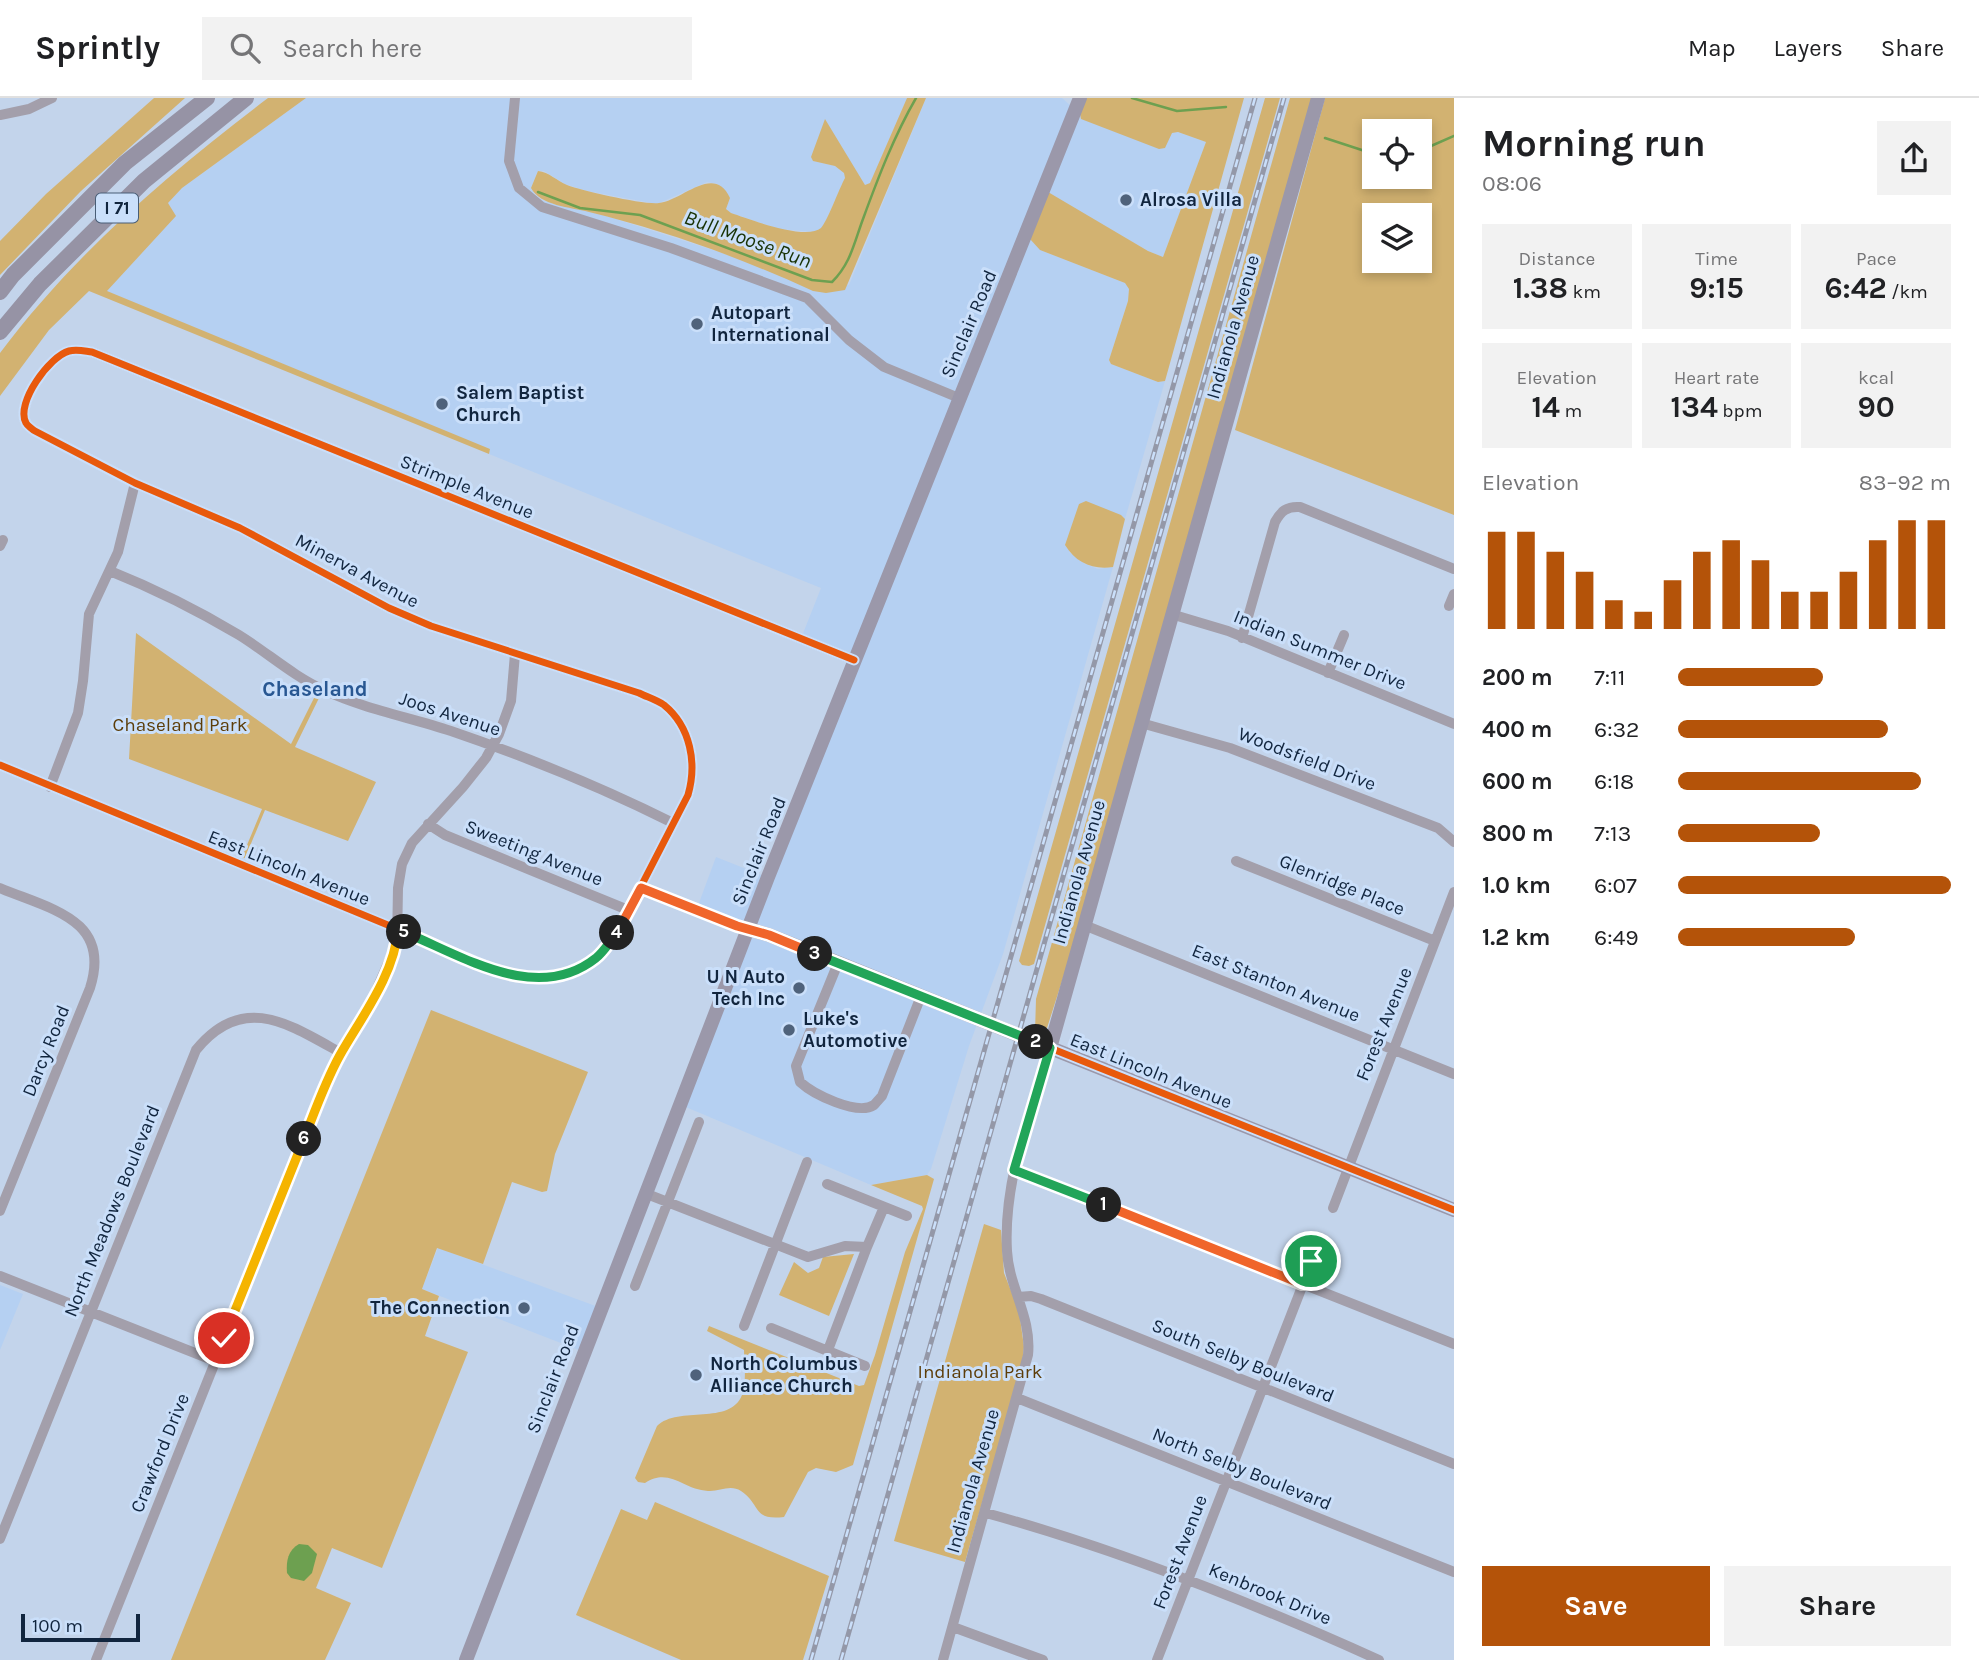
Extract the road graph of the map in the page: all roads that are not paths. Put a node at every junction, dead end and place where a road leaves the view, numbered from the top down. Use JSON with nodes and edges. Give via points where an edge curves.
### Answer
{"nodes":[{"id":1,"x":52,"y":98,"type":"edge"},
{"id":2,"x":207,"y":98,"type":"edge"},
{"id":3,"x":246,"y":98,"type":"edge"},
{"id":4,"x":515,"y":98,"type":"edge"},
{"id":5,"x":1080,"y":98,"type":"edge"},
{"id":6,"x":1318,"y":98,"type":"edge"},
{"id":7,"x":0,"y":115,"type":"edge"},
{"id":8,"x":0,"y":292,"type":"edge"},
{"id":9,"x":0,"y":332,"type":"edge"},
{"id":10,"x":959,"y":398,"type":"junction"},
{"id":11,"x":26,"y":422,"type":"joint"},
{"id":12,"x":135,"y":483,"type":"junction"},
{"id":13,"x":1454,"y":569,"type":"edge"},
{"id":14,"x":110,"y":570,"type":"junction"},
{"id":15,"x":1454,"y":594,"type":"edge"},
{"id":16,"x":1449,"y":606,"type":"dead end"},
{"id":17,"x":1171,"y":614,"type":"junction"},
{"id":18,"x":1344,"y":635,"type":"dead end"},
{"id":19,"x":1242,"y":638,"type":"junction"},
{"id":20,"x":515,"y":654,"type":"junction"},
{"id":21,"x":853,"y":660,"type":"junction"},
{"id":22,"x":1328,"y":673,"type":"junction"},
{"id":23,"x":1141,"y":723,"type":"junction"},
{"id":24,"x":1454,"y":724,"type":"edge"},
{"id":25,"x":493,"y":745,"type":"junction"},
{"id":26,"x":0,"y":765,"type":"edge"},
{"id":27,"x":50,"y":787,"type":"junction"},
{"id":28,"x":673,"y":823,"type":"junction"},
{"id":29,"x":428,"y":824,"type":"junction"},
{"id":30,"x":1454,"y":842,"type":"edge"},
{"id":31,"x":1236,"y":861,"type":"dead end"},
{"id":32,"x":0,"y":888,"type":"edge"},
{"id":33,"x":641,"y":888,"type":"junction"},
{"id":34,"x":1454,"y":892,"type":"edge"},
{"id":35,"x":628,"y":911,"type":"junction"},
{"id":36,"x":1084,"y":925,"type":"junction"},
{"id":37,"x":398,"y":929,"type":"junction"},
{"id":38,"x":748,"y":929,"type":"junction"},
{"id":39,"x":1436,"y":942,"type":"junction"},
{"id":40,"x":838,"y":963,"type":"junction"},
{"id":41,"x":921,"y":996,"type":"junction"},
{"id":42,"x":1050,"y":1048,"type":"junction"},
{"id":43,"x":1392,"y":1049,"type":"junction"},
{"id":44,"x":341,"y":1054,"type":"junction"},
{"id":45,"x":1454,"y":1074,"type":"edge"},
{"id":46,"x":699,"y":1122,"type":"dead end"},
{"id":47,"x":807,"y":1162,"type":"dead end"},
{"id":48,"x":1348,"y":1167,"type":"junction"},
{"id":49,"x":1014,"y":1170,"type":"junction"},
{"id":50,"x":827,"y":1184,"type":"dead end"},
{"id":51,"x":647,"y":1194,"type":"junction"},
{"id":52,"x":667,"y":1202,"type":"junction"},
{"id":53,"x":884,"y":1207,"type":"junction"},
{"id":54,"x":1332,"y":1208,"type":"dead end"},
{"id":55,"x":1454,"y":1210,"type":"edge"},
{"id":56,"x":0,"y":1212,"type":"edge"},
{"id":57,"x":906,"y":1216,"type":"dead end"},
{"id":58,"x":776,"y":1245,"type":"junction"},
{"id":59,"x":867,"y":1247,"type":"junction"},
{"id":60,"x":1311,"y":1261,"type":"dead end"},
{"id":61,"x":0,"y":1276,"type":"edge"},
{"id":62,"x":1302,"y":1284,"type":"junction"},
{"id":63,"x":635,"y":1286,"type":"dead end"},
{"id":64,"x":1018,"y":1297,"type":"junction"},
{"id":65,"x":91,"y":1312,"type":"junction"},
{"id":66,"x":744,"y":1326,"type":"dead end"},
{"id":67,"x":771,"y":1328,"type":"dead end"},
{"id":68,"x":1454,"y":1345,"type":"edge"},
{"id":69,"x":828,"y":1350,"type":"junction"},
{"id":70,"x":215,"y":1361,"type":"junction"},
{"id":71,"x":865,"y":1366,"type":"dead end"},
{"id":72,"x":1262,"y":1387,"type":"junction"},
{"id":73,"x":1017,"y":1398,"type":"junction"},
{"id":74,"x":1454,"y":1464,"type":"edge"},
{"id":75,"x":1226,"y":1482,"type":"junction"},
{"id":76,"x":986,"y":1513,"type":"junction"},
{"id":77,"x":0,"y":1539,"type":"edge"},
{"id":78,"x":1454,"y":1572,"type":"edge"},
{"id":79,"x":1189,"y":1579,"type":"junction"},
{"id":80,"x":953,"y":1627,"type":"junction"},
{"id":81,"x":96,"y":1660,"type":"edge"},
{"id":82,"x":466,"y":1660,"type":"edge"},
{"id":83,"x":943,"y":1660,"type":"edge"},
{"id":84,"x":1043,"y":1660,"type":"edge"},
{"id":85,"x":1157,"y":1660,"type":"edge"},
{"id":86,"x":1379,"y":1660,"type":"edge"}],
"edges":[{"from":1,"to":7,"type":"street"},
{"from":2,"to":8,"type":"highway","number":"I 71","via":[[125,163]]},
{"from":3,"to":9,"type":"highway","number":"I 71","via":[[144,181],[40,284]]},
{"from":4,"to":10,"type":"street","via":[[509,160],[519,188],[542,207],[807,298],[884,367]]},
{"from":5,"to":10,"type":"main road","name":"Sinclair Road"},
{"from":6,"to":17,"type":"main road","name":"Indianola Avenue"},
{"from":10,"to":21,"type":"main road","name":"Sinclair Road"},
{"from":11,"to":12,"type":"street","name":"Minerva Avenue","via":[[34,431]]},
{"from":11,"to":21,"type":"street","name":"Strimple Avenue","via":[[24,411],[31,390],[51,361],[68,351],[92,352]]},
{"from":12,"to":14,"type":"street"},
{"from":12,"to":20,"type":"street","name":"Minerva Avenue","via":[[240,528],[390,608]]},
{"from":13,"to":19,"type":"street","via":[[1300,507],[1285,509],[1275,522]]},
{"from":14,"to":25,"type":"street","name":"Joos Avenue","via":[[176,599],[321,689]]},
{"from":14,"to":27,"type":"street","via":[[89,614],[78,713]]},
{"from":15,"to":16,"type":"street"},
{"from":17,"to":19,"type":"street","name":"Indian Summer Drive"},
{"from":17,"to":23,"type":"main road","name":"Indianola Avenue"},
{"from":18,"to":22,"type":"street"},
{"from":19,"to":22,"type":"street","name":"Indian Summer Drive"},
{"from":20,"to":25,"type":"street","name":"Crawford Drive","via":[[511,701]]},
{"from":20,"to":28,"type":"street","name":"Minerva Avenue","via":[[639,693],[663,705],[681,724],[694,759],[691,783]]},
{"from":21,"to":38,"type":"main road","name":"Sinclair Road"},
{"from":22,"to":24,"type":"street","name":"Indian Summer Drive"},
{"from":23,"to":30,"type":"street","name":"Woodsfield Drive","via":[[1267,761],[1438,828]]},
{"from":23,"to":36,"type":"main road","name":"Indianola Avenue"},
{"from":25,"to":28,"type":"street","name":"Joos Avenue"},
{"from":25,"to":29,"type":"street","name":"Crawford Drive","via":[[463,787]]},
{"from":26,"to":27,"type":"street","name":"East Lincoln Avenue"},
{"from":27,"to":37,"type":"street","name":"East Lincoln Avenue"},
{"from":28,"to":33,"type":"street"},
{"from":29,"to":35,"type":"street","name":"Sweeting Avenue","via":[[444,835]]},
{"from":29,"to":37,"type":"street","name":"Crawford Drive","via":[[402,864]]},
{"from":31,"to":39,"type":"street","name":"Glenridge Place"},
{"from":32,"to":56,"type":"street","name":"Darcy Road","via":[[77,923],[91,939],[95,964],[90,988]]},
{"from":33,"to":35,"type":"street"},
{"from":33,"to":38,"type":"street","name":"East Lincoln Avenue"},
{"from":34,"to":39,"type":"street","name":"Forest Avenue"},
{"from":35,"to":37,"type":"street","name":"East Lincoln Avenue","via":[[598,957],[571,974],[552,979],[504,973]]},
{"from":36,"to":42,"type":"main road","name":"Indianola Avenue"},
{"from":36,"to":43,"type":"street","name":"East Stanton Avenue"},
{"from":37,"to":44,"type":"street","name":"Crawford Drive","via":[[380,985]]},
{"from":38,"to":40,"type":"main road","name":"East Lincoln Avenue"},
{"from":38,"to":51,"type":"main road","name":"Sinclair Road"},
{"from":39,"to":43,"type":"street","name":"Forest Avenue"},
{"from":40,"to":41,"type":"main road","name":"East Lincoln Avenue"},
{"from":40,"to":41,"type":"street","via":[[796,1066],[800,1082],[835,1101],[864,1108],[875,1105]]},
{"from":41,"to":42,"type":"main road","name":"East Lincoln Avenue"},
{"from":42,"to":48,"type":"main road","name":"East Lincoln Avenue"},
{"from":42,"to":49,"type":"street","name":"Indianola Avenue"},
{"from":43,"to":45,"type":"street","name":"East Stanton Avenue"},
{"from":43,"to":48,"type":"street","name":"Forest Avenue"},
{"from":44,"to":65,"type":"street","name":"North Meadows Boulevard","via":[[299,1029],[265,1017],[230,1021],[206,1038],[190,1063]]},
{"from":44,"to":70,"type":"street","name":"Crawford Drive"},
{"from":46,"to":52,"type":"street"},
{"from":47,"to":58,"type":"street"},
{"from":48,"to":54,"type":"street","name":"Forest Avenue"},
{"from":48,"to":55,"type":"main road","name":"East Lincoln Avenue"},
{"from":49,"to":62,"type":"street"},
{"from":49,"to":64,"type":"street","name":"Indianola Avenue","via":[[1006,1237],[1010,1276]]},
{"from":50,"to":53,"type":"street"},
{"from":51,"to":52,"type":"street"},
{"from":51,"to":82,"type":"main road","name":"Sinclair Road"},
{"from":52,"to":58,"type":"street"},
{"from":52,"to":63,"type":"street"},
{"from":53,"to":57,"type":"street"},
{"from":53,"to":59,"type":"street"},
{"from":58,"to":59,"type":"street","via":[[808,1257],[845,1246]]},
{"from":58,"to":66,"type":"street"},
{"from":59,"to":69,"type":"street"},
{"from":60,"to":62,"type":"street","name":"Forest Avenue"},
{"from":61,"to":65,"type":"street"},
{"from":62,"to":68,"type":"street"},
{"from":62,"to":72,"type":"street","name":"Forest Avenue"},
{"from":64,"to":72,"type":"street","name":"South Selby Boulevard","via":[[1041,1299]]},
{"from":64,"to":73,"type":"street","name":"Indianola Avenue","via":[[1029,1344]]},
{"from":65,"to":70,"type":"street"},
{"from":65,"to":77,"type":"street","name":"North Meadows Boulevard"},
{"from":67,"to":69,"type":"street"},
{"from":69,"to":71,"type":"street"},
{"from":70,"to":81,"type":"street","name":"Crawford Drive"},
{"from":72,"to":74,"type":"street","name":"South Selby Boulevard"},
{"from":72,"to":75,"type":"street","name":"Forest Avenue"},
{"from":73,"to":75,"type":"street","name":"North Selby Boulevard"},
{"from":73,"to":76,"type":"street","name":"Indianola Avenue"},
{"from":75,"to":78,"type":"street","name":"North Selby Boulevard"},
{"from":75,"to":79,"type":"street","name":"Forest Avenue"},
{"from":76,"to":79,"type":"street","name":"Kenbrook Drive"},
{"from":76,"to":80,"type":"street","name":"Indianola Avenue"},
{"from":79,"to":85,"type":"street","name":"Forest Avenue"},
{"from":79,"to":86,"type":"street","name":"Kenbrook Drive"},
{"from":80,"to":83,"type":"street","name":"Indianola Avenue"},
{"from":80,"to":84,"type":"street"}]}
